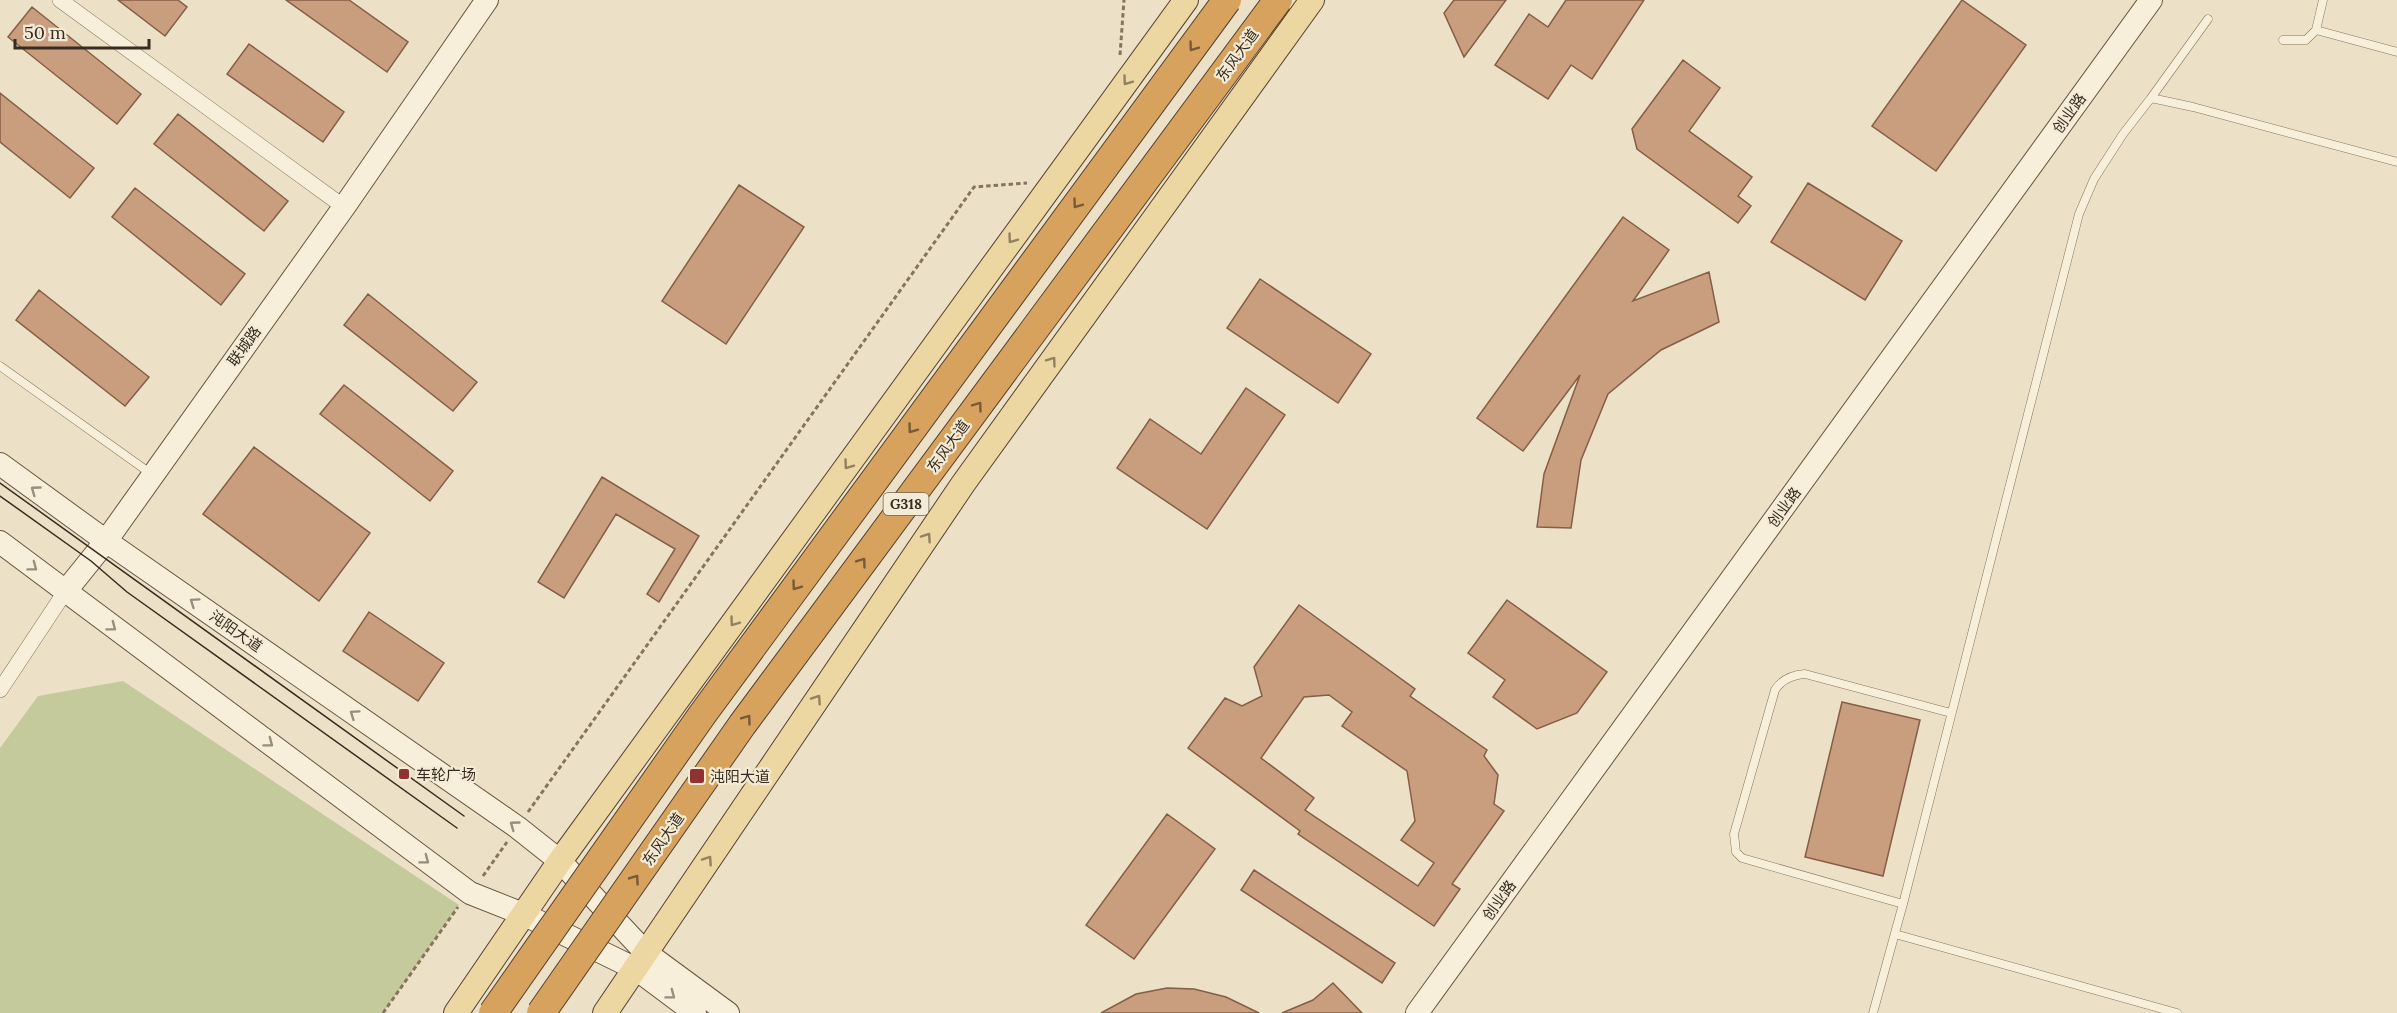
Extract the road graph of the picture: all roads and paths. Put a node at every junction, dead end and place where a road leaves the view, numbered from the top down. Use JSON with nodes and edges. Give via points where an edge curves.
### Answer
{"nodes":[{"id":1,"x":60,"y":0,"type":"edge"},
{"id":2,"x":487,"y":0,"type":"edge"},
{"id":3,"x":1124,"y":0,"type":"edge"},
{"id":4,"x":1186,"y":0,"type":"edge"},
{"id":5,"x":1227,"y":0,"type":"edge"},
{"id":6,"x":1278,"y":0,"type":"edge"},
{"id":7,"x":1312,"y":0,"type":"edge"},
{"id":8,"x":2151,"y":0,"type":"edge"},
{"id":9,"x":2323,"y":0,"type":"edge"},
{"id":10,"x":2208,"y":19,"type":"dead end"},
{"id":11,"x":2316,"y":30,"type":"junction"},
{"id":12,"x":2283,"y":40,"type":"dead end"},
{"id":13,"x":2397,"y":52,"type":"edge"},
{"id":14,"x":1120,"y":59,"type":"dead end"},
{"id":15,"x":2151,"y":98,"type":"junction"},
{"id":16,"x":2397,"y":162,"type":"edge"},
{"id":17,"x":1033,"y":175,"type":"dead end"},
{"id":18,"x":344,"y":207,"type":"junction"},
{"id":19,"x":0,"y":366,"type":"edge"},
{"id":20,"x":0,"y":464,"type":"edge"},
{"id":21,"x":152,"y":474,"type":"junction"},
{"id":22,"x":105,"y":541,"type":"junction"},
{"id":23,"x":0,"y":542,"type":"edge"},
{"id":24,"x":66,"y":592,"type":"junction"},
{"id":25,"x":0,"y":690,"type":"edge"},
{"id":26,"x":1952,"y":713,"type":"junction"},
{"id":27,"x":518,"y":827,"type":"junction"},
{"id":28,"x":560,"y":861,"type":"junction"},
{"id":29,"x":470,"y":893,"type":"junction"},
{"id":30,"x":1903,"y":904,"type":"junction"},
{"id":31,"x":523,"y":914,"type":"junction"},
{"id":32,"x":1895,"y":934,"type":"junction"},
{"id":33,"x":641,"y":960,"type":"junction"},
{"id":34,"x":382,"y":1013,"type":"edge"},
{"id":35,"x":456,"y":1013,"type":"edge"},
{"id":36,"x":493,"y":1013,"type":"edge"},
{"id":37,"x":541,"y":1013,"type":"edge"},
{"id":38,"x":605,"y":1013,"type":"edge"},
{"id":39,"x":695,"y":1013,"type":"edge"},
{"id":40,"x":728,"y":1013,"type":"edge"},
{"id":41,"x":1417,"y":1013,"type":"edge"},
{"id":42,"x":1873,"y":1013,"type":"edge"},
{"id":43,"x":2176,"y":1013,"type":"edge"}],
"edges":[{"from":1,"to":18,"type":"street"},
{"from":2,"to":18,"type":"main road","name":"联城路"},
{"from":3,"to":14,"type":"path"},
{"from":4,"to":28,"type":"main road","one_way":true},
{"from":5,"to":36,"type":"highway","number":"G318","one_way":true,"bridge":true,"via":[[709,705]]},
{"from":37,"to":6,"type":"highway","name":"东风大道","number":"G318","one_way":true,"bridge":true,"via":[[742,725]]},
{"from":33,"to":7,"type":"main road","one_way":true,"via":[[963,484]]},
{"from":8,"to":41,"type":"main road","name":"创业路"},
{"from":9,"to":11,"type":"lane"},
{"from":10,"to":15,"type":"lane"},
{"from":11,"to":12,"type":"lane","via":[[2306,40]]},
{"from":11,"to":13,"type":"lane"},
{"from":15,"to":16,"type":"lane"},
{"from":15,"to":26,"type":"lane","via":[[2094,179],[2079,214]]},
{"from":17,"to":27,"type":"path","via":[[1026,184],[974,187]]},
{"from":18,"to":21,"type":"main road","name":"联城路"},
{"from":19,"to":21,"type":"lane"},
{"from":22,"to":20,"type":"main road","name":"沌阳大道","one_way":true},
{"from":21,"to":22,"type":"main road","name":"联城路"},
{"from":22,"to":24,"type":"main road","name":"联城路"},
{"from":27,"to":22,"type":"main road","name":"沌阳大道","one_way":true},
{"from":23,"to":24,"type":"main road","one_way":true},
{"from":24,"to":25,"type":"street","name":"联城路"},
{"from":24,"to":29,"type":"main road","one_way":true},
{"from":26,"to":30,"type":"lane"},
{"from":26,"to":30,"type":"lane","via":[[1805,674],[1785,680],[1774,690],[1734,834],[1736,852],[1742,858]]},
{"from":27,"to":28,"type":"main road","name":"沌阳大道"},
{"from":27,"to":29,"type":"path"},
{"from":28,"to":31,"type":"main road"},
{"from":28,"to":33,"type":"main road","name":"沌阳大道"},
{"from":29,"to":31,"type":"main road"},
{"from":29,"to":34,"type":"path"},
{"from":30,"to":32,"type":"lane"},
{"from":31,"to":33,"type":"main road"},
{"from":31,"to":35,"type":"main road"},
{"from":32,"to":42,"type":"lane"},
{"from":32,"to":43,"type":"lane"},
{"from":33,"to":38,"type":"main road"},
{"from":33,"to":39,"type":"main road","one_way":true},
{"from":33,"to":40,"type":"main road"}]}
